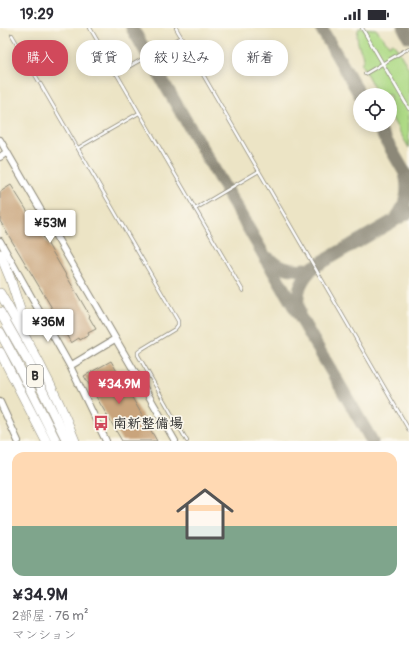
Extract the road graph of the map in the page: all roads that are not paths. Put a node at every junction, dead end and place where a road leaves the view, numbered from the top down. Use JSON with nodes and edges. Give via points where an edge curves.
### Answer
{"nodes":[{"id":1,"x":90,"y":28,"type":"edge"},
{"id":2,"x":176,"y":28,"type":"edge"},
{"id":3,"x":362,"y":28,"type":"edge"},
{"id":4,"x":12,"y":35,"type":"dead end"},
{"id":5,"x":181,"y":37,"type":"junction"},
{"id":6,"x":97,"y":40,"type":"edge"},
{"id":7,"x":409,"y":48,"type":"edge"},
{"id":8,"x":382,"y":63,"type":"junction"},
{"id":9,"x":132,"y":65,"type":"edge"},
{"id":10,"x":365,"y":74,"type":"dead end"},
{"id":11,"x":117,"y":76,"type":"edge"},
{"id":12,"x":409,"y":109,"type":"edge"},
{"id":13,"x":139,"y":113,"type":"junction"},
{"id":14,"x":0,"y":140,"type":"edge"},
{"id":15,"x":78,"y":148,"type":"junction"},
{"id":16,"x":7,"y":151,"type":"junction"},
{"id":17,"x":0,"y":154,"type":"edge"},
{"id":18,"x":0,"y":157,"type":"edge"},
{"id":19,"x":259,"y":171,"type":"junction"},
{"id":20,"x":195,"y":209,"type":"junction"},
{"id":21,"x":0,"y":241,"type":"edge"},
{"id":22,"x":0,"y":254,"type":"edge"},
{"id":23,"x":243,"y":291,"type":"dead end"},
{"id":24,"x":0,"y":293,"type":"edge"},
{"id":25,"x":0,"y":312,"type":"edge"},
{"id":26,"x":0,"y":332,"type":"edge"},
{"id":27,"x":115,"y":339,"type":"junction"},
{"id":28,"x":31,"y":347,"type":"junction"},
{"id":29,"x":0,"y":352,"type":"edge"},
{"id":30,"x":70,"y":366,"type":"junction"},
{"id":31,"x":0,"y":402,"type":"edge"},
{"id":32,"x":409,"y":430,"type":"edge"},
{"id":33,"x":18,"y":441,"type":"edge"},
{"id":34,"x":46,"y":441,"type":"edge"},
{"id":35,"x":56,"y":441,"type":"edge"},
{"id":36,"x":67,"y":441,"type":"edge"},
{"id":37,"x":75,"y":441,"type":"edge"},
{"id":38,"x":106,"y":441,"type":"edge"},
{"id":39,"x":175,"y":441,"type":"edge"},
{"id":40,"x":187,"y":441,"type":"edge"}],
"edges":[{"from":1,"to":6,"type":"lane"},
{"from":2,"to":5,"type":"lane"},
{"from":3,"to":8,"type":"lane"},
{"from":4,"to":15,"type":"lane"},
{"from":5,"to":9,"type":"lane"},
{"from":5,"to":19,"type":"lane"},
{"from":7,"to":8,"type":"lane"},
{"from":8,"to":10,"type":"lane"},
{"from":8,"to":12,"type":"lane"},
{"from":11,"to":13,"type":"lane"},
{"from":13,"to":15,"type":"lane"},
{"from":13,"to":20,"type":"lane"},
{"from":14,"to":16,"type":"street"},
{"from":15,"to":40,"type":"lane","via":[[178,321],[175,329],[142,348],[138,355]]},
{"from":16,"to":17,"type":"street"},
{"from":16,"to":18,"type":"street"},
{"from":16,"to":27,"type":"street"},
{"from":19,"to":20,"type":"lane"},
{"from":19,"to":32,"type":"lane"},
{"from":20,"to":23,"type":"lane"},
{"from":21,"to":30,"type":"street"},
{"from":22,"to":28,"type":"highway"},
{"from":24,"to":28,"type":"highway"},
{"from":25,"to":36,"type":"highway","number":"B","via":[[29,363]]},
{"from":26,"to":35,"type":"highway","number":"B"},
{"from":27,"to":30,"type":"street"},
{"from":27,"to":39,"type":"street"},
{"from":28,"to":37,"type":"highway","via":[[63,410]]},
{"from":29,"to":34,"type":"highway"},
{"from":30,"to":38,"type":"street"},
{"from":31,"to":33,"type":"street"}]}
